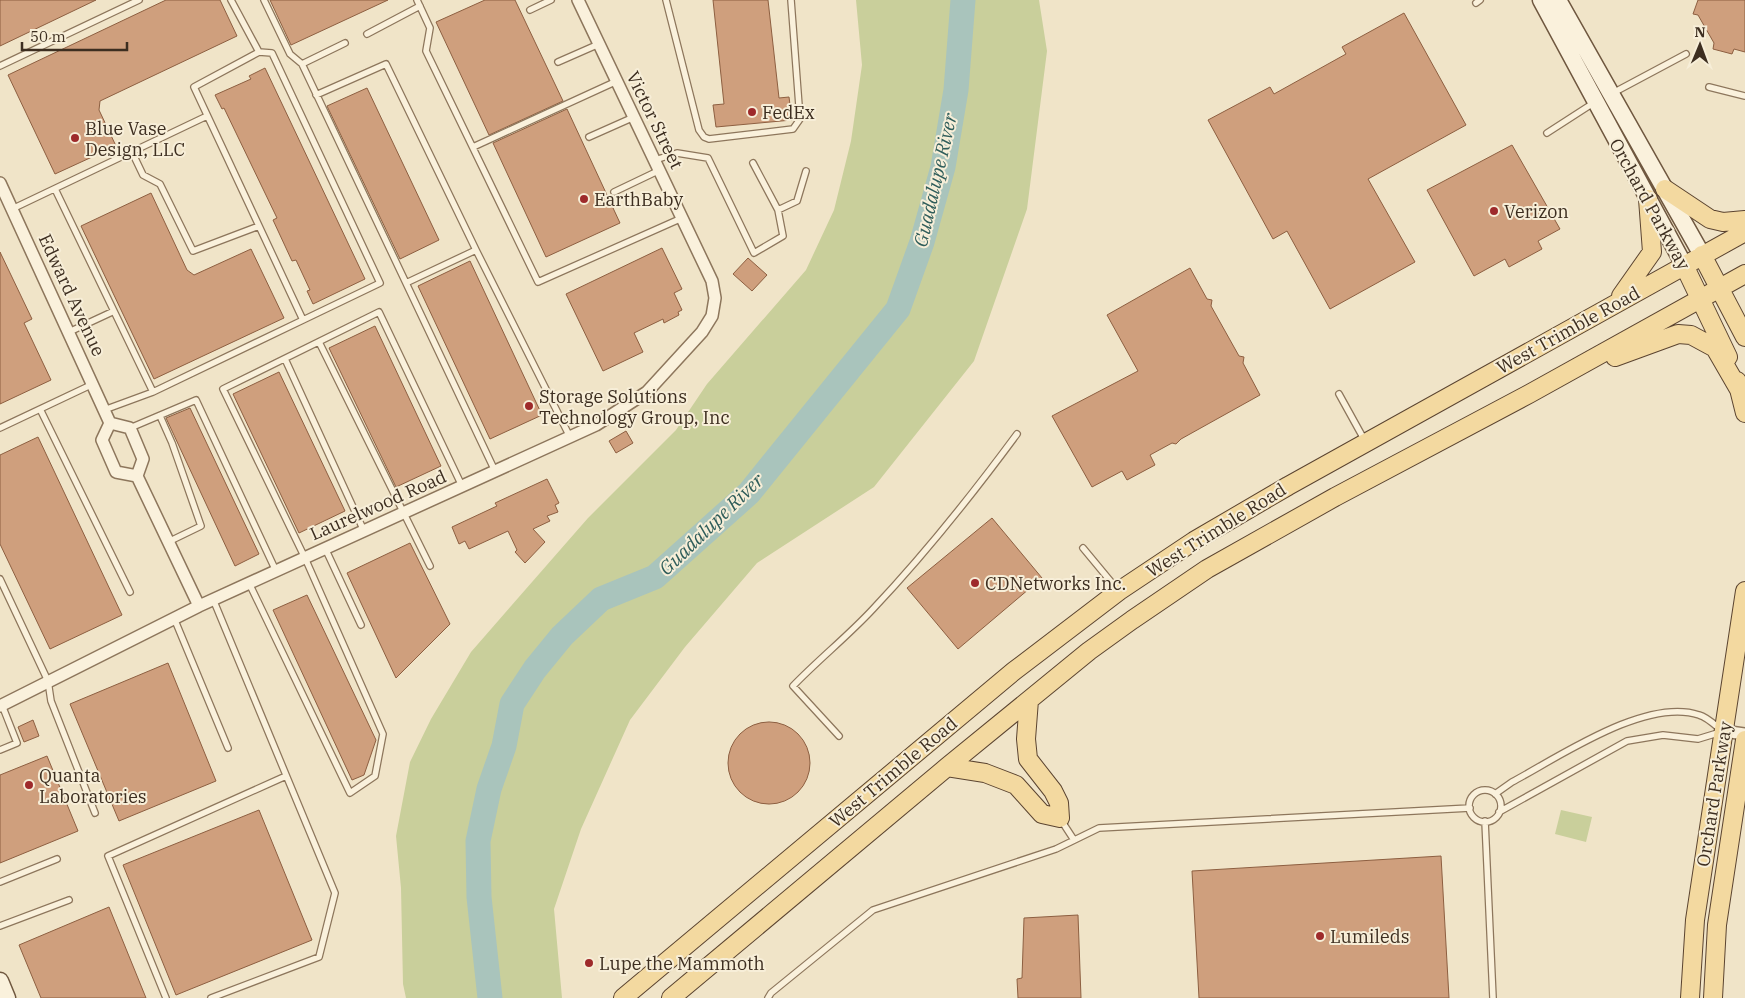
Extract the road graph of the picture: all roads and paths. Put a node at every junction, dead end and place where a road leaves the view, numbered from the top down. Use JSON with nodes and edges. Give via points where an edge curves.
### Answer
{"nodes":[{"id":1,"x":138,"y":0,"type":"edge"},
{"id":2,"x":231,"y":0,"type":"edge"},
{"id":3,"x":264,"y":0,"type":"edge"},
{"id":4,"x":552,"y":0,"type":"edge"},
{"id":5,"x":578,"y":0,"type":"edge"},
{"id":6,"x":666,"y":0,"type":"edge"},
{"id":7,"x":792,"y":0,"type":"edge"},
{"id":8,"x":1541,"y":0,"type":"edge"},
{"id":9,"x":1558,"y":0,"type":"edge"},
{"id":10,"x":419,"y":3,"type":"edge"},
{"id":11,"x":530,"y":10,"type":"dead end"},
{"id":12,"x":367,"y":34,"type":"dead end"},
{"id":13,"x":345,"y":43,"type":"dead end"},
{"id":14,"x":599,"y":44,"type":"junction"},
{"id":15,"x":259,"y":52,"type":"junction"},
{"id":16,"x":1686,"y":54,"type":"dead end"},
{"id":17,"x":558,"y":62,"type":"dead end"},
{"id":18,"x":302,"y":64,"type":"junction"},
{"id":19,"x":0,"y":66,"type":"edge"},
{"id":20,"x":617,"y":81,"type":"junction"},
{"id":21,"x":1709,"y":86,"type":"dead end"},
{"id":22,"x":316,"y":95,"type":"junction"},
{"id":23,"x":1745,"y":96,"type":"edge"},
{"id":24,"x":1602,"y":98,"type":"junction"},
{"id":25,"x":207,"y":116,"type":"junction"},
{"id":26,"x":634,"y":116,"type":"junction"},
{"id":27,"x":1547,"y":133,"type":"dead end"},
{"id":28,"x":589,"y":137,"type":"dead end"},
{"id":29,"x":473,"y":147,"type":"junction"},
{"id":30,"x":132,"y":152,"type":"junction"},
{"id":31,"x":753,"y":163,"type":"dead end"},
{"id":32,"x":657,"y":165,"type":"junction"},
{"id":33,"x":806,"y":171,"type":"dead end"},
{"id":34,"x":0,"y":183,"type":"edge"},
{"id":35,"x":55,"y":189,"type":"junction"},
{"id":36,"x":1665,"y":189,"type":"junction"},
{"id":37,"x":614,"y":192,"type":"dead end"},
{"id":38,"x":1648,"y":199,"type":"junction"},
{"id":39,"x":12,"y":209,"type":"junction"},
{"id":40,"x":778,"y":210,"type":"junction"},
{"id":41,"x":682,"y":218,"type":"junction"},
{"id":42,"x":1745,"y":220,"type":"edge"},
{"id":43,"x":259,"y":226,"type":"junction"},
{"id":44,"x":1745,"y":232,"type":"edge"},
{"id":45,"x":476,"y":250,"type":"junction"},
{"id":46,"x":1702,"y":255,"type":"junction"},
{"id":47,"x":1684,"y":265,"type":"junction"},
{"id":48,"x":1745,"y":274,"type":"edge"},
{"id":49,"x":712,"y":281,"type":"joint"},
{"id":50,"x":406,"y":283,"type":"junction"},
{"id":51,"x":1720,"y":288,"type":"junction"},
{"id":52,"x":1701,"y":299,"type":"junction"},
{"id":53,"x":1615,"y":304,"type":"junction"},
{"id":54,"x":112,"y":312,"type":"junction"},
{"id":55,"x":303,"y":320,"type":"junction"},
{"id":56,"x":69,"y":332,"type":"junction"},
{"id":57,"x":1745,"y":337,"type":"edge"},
{"id":58,"x":319,"y":342,"type":"junction"},
{"id":59,"x":285,"y":359,"type":"junction"},
{"id":60,"x":1561,"y":377,"type":"junction"},
{"id":61,"x":93,"y":384,"type":"junction"},
{"id":62,"x":152,"y":392,"type":"junction"},
{"id":63,"x":1740,"y":393,"type":"junction"},
{"id":64,"x":1339,"y":394,"type":"dead end"},
{"id":65,"x":40,"y":409,"type":"junction"},
{"id":66,"x":104,"y":410,"type":"junction"},
{"id":67,"x":1745,"y":413,"type":"edge"},
{"id":68,"x":160,"y":416,"type":"junction"},
{"id":69,"x":110,"y":423,"type":"junction"},
{"id":70,"x":0,"y":428,"type":"edge"},
{"id":71,"x":130,"y":428,"type":"junction"},
{"id":72,"x":1017,"y":434,"type":"dead end"},
{"id":73,"x":570,"y":437,"type":"junction"},
{"id":74,"x":1366,"y":443,"type":"junction"},
{"id":75,"x":495,"y":471,"type":"junction"},
{"id":76,"x":137,"y":476,"type":"junction"},
{"id":77,"x":462,"y":486,"type":"junction"},
{"id":78,"x":402,"y":514,"type":"junction"},
{"id":79,"x":364,"y":531,"type":"junction"},
{"id":80,"x":168,"y":542,"type":"junction"},
{"id":81,"x":325,"y":548,"type":"junction"},
{"id":82,"x":1084,"y":548,"type":"dead end"},
{"id":83,"x":305,"y":558,"type":"junction"},
{"id":84,"x":430,"y":566,"type":"dead end"},
{"id":85,"x":276,"y":571,"type":"junction"},
{"id":86,"x":0,"y":579,"type":"edge"},
{"id":87,"x":249,"y":583,"type":"junction"},
{"id":88,"x":1119,"y":591,"type":"junction"},
{"id":89,"x":1745,"y":591,"type":"edge"},
{"id":90,"x":130,"y":592,"type":"dead end"},
{"id":91,"x":213,"y":600,"type":"junction"},
{"id":92,"x":199,"y":606,"type":"junction"},
{"id":93,"x":174,"y":618,"type":"junction"},
{"id":94,"x":361,"y":625,"type":"dead end"},
{"id":95,"x":48,"y":681,"type":"junction"},
{"id":96,"x":1029,"y":700,"type":"junction"},
{"id":97,"x":1,"y":705,"type":"edge"},
{"id":98,"x":1723,"y":731,"type":"junction"},
{"id":99,"x":1745,"y":734,"type":"edge"},
{"id":100,"x":838,"y":736,"type":"dead end"},
{"id":101,"x":1745,"y":740,"type":"edge"},
{"id":102,"x":228,"y":748,"type":"dead end"},
{"id":103,"x":0,"y":750,"type":"edge"},
{"id":104,"x":947,"y":767,"type":"junction"},
{"id":105,"x":286,"y":776,"type":"junction"},
{"id":106,"x":1044,"y":780,"type":"junction"},
{"id":107,"x":1495,"y":794,"type":"junction"},
{"id":108,"x":1025,"y":796,"type":"junction"},
{"id":109,"x":1470,"y":808,"type":"junction"},
{"id":110,"x":1499,"y":812,"type":"junction"},
{"id":111,"x":95,"y":813,"type":"dead end"},
{"id":112,"x":1060,"y":818,"type":"junction"},
{"id":113,"x":1485,"y":821,"type":"junction"},
{"id":114,"x":1074,"y":840,"type":"junction"},
{"id":115,"x":57,"y":859,"type":"dead end"},
{"id":116,"x":0,"y":882,"type":"edge"},
{"id":117,"x":68,"y":900,"type":"dead end"},
{"id":118,"x":0,"y":926,"type":"edge"},
{"id":119,"x":0,"y":981,"type":"edge"},
{"id":120,"x":7,"y":998,"type":"edge"},
{"id":121,"x":166,"y":998,"type":"edge"},
{"id":122,"x":211,"y":998,"type":"edge"},
{"id":123,"x":623,"y":998,"type":"edge"},
{"id":124,"x":671,"y":998,"type":"edge"},
{"id":125,"x":768,"y":998,"type":"edge"},
{"id":126,"x":1493,"y":998,"type":"edge"},
{"id":127,"x":1690,"y":998,"type":"edge"},
{"id":128,"x":1713,"y":998,"type":"edge"}],
"edges":[{"from":1,"to":19,"type":"lane"},
{"from":2,"to":15,"type":"lane"},
{"from":3,"to":18,"type":"lane","via":[[290,54]]},
{"from":4,"to":11,"type":"lane"},
{"from":5,"to":14,"type":"street","name":"Victor Street"},
{"from":6,"to":7,"type":"lane","via":[[699,130],[709,139],[793,129],[798,125]]},
{"from":8,"to":24,"type":"main road","name":"Orchard Parkway"},
{"from":9,"to":24,"type":"main road","name":"Orchard Parkway"},
{"from":10,"to":12,"type":"lane"},
{"from":10,"to":29,"type":"lane","via":[[430,28],[426,51]]},
{"from":13,"to":18,"type":"lane"},
{"from":14,"to":17,"type":"lane"},
{"from":14,"to":20,"type":"street","name":"Victor Street"},
{"from":15,"to":25,"type":"lane","via":[[194,87]]},
{"from":15,"to":55,"type":"lane","via":[[272,53],[380,283]]},
{"from":16,"to":24,"type":"lane"},
{"from":18,"to":22,"type":"lane"},
{"from":20,"to":26,"type":"street","name":"Victor Street"},
{"from":20,"to":29,"type":"lane"},
{"from":21,"to":23,"type":"lane"},
{"from":22,"to":45,"type":"lane","via":[[386,64]]},
{"from":22,"to":50,"type":"lane"},
{"from":24,"to":27,"type":"lane"},
{"from":24,"to":36,"type":"main road","name":"Orchard Parkway"},
{"from":24,"to":38,"type":"main road","name":"Orchard Parkway"},
{"from":25,"to":30,"type":"lane"},
{"from":25,"to":43,"type":"lane"},
{"from":26,"to":28,"type":"lane"},
{"from":26,"to":32,"type":"street","name":"Victor Street"},
{"from":29,"to":41,"type":"lane","via":[[538,282]]},
{"from":30,"to":35,"type":"lane"},
{"from":30,"to":43,"type":"lane","via":[[143,174],[160,184],[193,251]]},
{"from":31,"to":40,"type":"lane"},
{"from":32,"to":37,"type":"lane"},
{"from":32,"to":40,"type":"lane","via":[[677,152],[708,158],[754,253],[783,236]]},
{"from":32,"to":41,"type":"street","name":"Victor Street"},
{"from":33,"to":40,"type":"lane","via":[[798,201]]},
{"from":34,"to":39,"type":"street","name":"Edward Avenue"},
{"from":35,"to":39,"type":"lane"},
{"from":35,"to":54,"type":"lane"},
{"from":36,"to":42,"type":"main road","via":[[1710,219],[1723,222]]},
{"from":36,"to":46,"type":"main road","name":"Orchard Parkway"},
{"from":38,"to":47,"type":"main road","name":"Orchard Parkway"},
{"from":38,"to":53,"type":"main road","via":[[1652,252]]},
{"from":39,"to":56,"type":"street","name":"Edward Avenue"},
{"from":41,"to":49,"type":"street","name":"Victor Street"},
{"from":43,"to":55,"type":"lane"},
{"from":44,"to":46,"type":"main road","name":"West Trimble Road"},
{"from":45,"to":50,"type":"lane"},
{"from":45,"to":73,"type":"lane"},
{"from":46,"to":47,"type":"main road","name":"West Trimble Road"},
{"from":46,"to":51,"type":"main road","name":"Orchard Parkway"},
{"from":47,"to":52,"type":"main road","name":"Orchard Parkway"},
{"from":47,"to":53,"type":"main road","name":"West Trimble Road"},
{"from":48,"to":51,"type":"main road","name":"West Trimble Road"},
{"from":49,"to":73,"type":"street","name":"Laurelwood Road","via":[[715,298],[712,316],[668,371],[647,392],[624,408]]},
{"from":50,"to":75,"type":"lane"},
{"from":51,"to":52,"type":"main road","name":"West Trimble Road"},
{"from":51,"to":57,"type":"main road","name":"Orchard Parkway"},
{"from":52,"to":60,"type":"main road","name":"West Trimble Road"},
{"from":52,"to":63,"type":"main road","name":"Orchard Parkway","via":[[1726,351]]},
{"from":53,"to":74,"type":"main road","name":"West Trimble Road"},
{"from":54,"to":56,"type":"lane"},
{"from":54,"to":62,"type":"lane"},
{"from":55,"to":62,"type":"lane"},
{"from":56,"to":61,"type":"street","name":"Edward Avenue"},
{"from":58,"to":59,"type":"lane"},
{"from":58,"to":77,"type":"lane","via":[[379,312]]},
{"from":58,"to":78,"type":"lane"},
{"from":59,"to":79,"type":"lane"},
{"from":59,"to":83,"type":"lane","via":[[223,389]]},
{"from":60,"to":63,"type":"main road","via":[[1684,334],[1715,348]]},
{"from":60,"to":96,"type":"main road","name":"West Trimble Road","via":[[1335,496],[1207,569],[1089,651]]},
{"from":61,"to":65,"type":"lane"},
{"from":61,"to":66,"type":"street","name":"Edward Avenue"},
{"from":62,"to":66,"type":"lane"},
{"from":63,"to":67,"type":"main road","name":"Orchard Parkway"},
{"from":64,"to":74,"type":"lane"},
{"from":65,"to":70,"type":"lane"},
{"from":65,"to":90,"type":"lane"},
{"from":66,"to":69,"type":"street","name":"Edward Avenue"},
{"from":68,"to":71,"type":"lane"},
{"from":68,"to":80,"type":"lane","via":[[201,526]]},
{"from":68,"to":85,"type":"lane","via":[[196,400]]},
{"from":69,"to":71,"type":"street"},
{"from":69,"to":76,"type":"street","via":[[102,440],[116,472]]},
{"from":71,"to":76,"type":"street","via":[[143,459]]},
{"from":72,"to":100,"type":"lane","via":[[965,504],[878,604],[794,686]]},
{"from":73,"to":75,"type":"street","name":"Laurelwood Road"},
{"from":74,"to":88,"type":"main road","name":"West Trimble Road","via":[[1194,541]]},
{"from":75,"to":77,"type":"street","name":"Laurelwood Road"},
{"from":76,"to":80,"type":"street"},
{"from":77,"to":78,"type":"street","name":"Laurelwood Road"},
{"from":78,"to":79,"type":"street","name":"Laurelwood Road"},
{"from":78,"to":84,"type":"lane"},
{"from":79,"to":81,"type":"street","name":"Laurelwood Road"},
{"from":80,"to":92,"type":"street"},
{"from":81,"to":83,"type":"street","name":"Laurelwood Road"},
{"from":81,"to":94,"type":"lane"},
{"from":82,"to":88,"type":"lane"},
{"from":83,"to":85,"type":"street","name":"Laurelwood Road"},
{"from":83,"to":87,"type":"lane","via":[[383,734],[375,776],[350,793]]},
{"from":85,"to":87,"type":"street","name":"Laurelwood Road"},
{"from":86,"to":95,"type":"lane"},
{"from":87,"to":91,"type":"street","name":"Laurelwood Road"},
{"from":88,"to":123,"type":"main road","name":"West Trimble Road","via":[[1014,671]]},
{"from":89,"to":98,"type":"main road","name":"Orchard Parkway"},
{"from":91,"to":92,"type":"street","name":"Laurelwood Road"},
{"from":91,"to":105,"type":"lane"},
{"from":92,"to":93,"type":"street","name":"Laurelwood Road"},
{"from":93,"to":95,"type":"street","name":"Laurelwood Road"},
{"from":93,"to":102,"type":"lane"},
{"from":95,"to":97,"type":"street","name":"Laurelwood Road"},
{"from":95,"to":111,"type":"lane","via":[[54,709]]},
{"from":96,"to":104,"type":"main road","name":"West Trimble Road"},
{"from":96,"to":106,"type":"main road","via":[[1028,759]]},
{"from":97,"to":103,"type":"lane","via":[[17,743]]},
{"from":98,"to":99,"type":"street"},
{"from":98,"to":107,"type":"lane","via":[[1700,714],[1662,712],[1627,721]]},
{"from":98,"to":110,"type":"lane","via":[[1698,739],[1663,735],[1627,741]]},
{"from":98,"to":127,"type":"main road","name":"Orchard Parkway","via":[[1695,920]]},
{"from":101,"to":128,"type":"main road","name":"Orchard Parkway","via":[[1717,925]]},
{"from":104,"to":108,"type":"main road","via":[[985,773],[1016,785]]},
{"from":104,"to":124,"type":"main road","name":"West Trimble Road"},
{"from":105,"to":121,"type":"lane","via":[[108,856]]},
{"from":105,"to":122,"type":"lane","via":[[335,893],[319,957]]},
{"from":106,"to":108,"type":"main road"},
{"from":106,"to":112,"type":"main road","via":[[1059,803]]},
{"from":107,"to":109,"type":"lane","via":[[1485,790],[1475,794]]},
{"from":107,"to":110,"type":"lane","via":[[1500,802]]},
{"from":108,"to":112,"type":"main road","via":[[1042,814]]},
{"from":109,"to":113,"type":"lane","via":[[1475,818]]},
{"from":109,"to":114,"type":"lane","via":[[1099,828]]},
{"from":110,"to":113,"type":"lane","via":[[1494,819]]},
{"from":112,"to":114,"type":"lane"},
{"from":113,"to":126,"type":"lane"},
{"from":114,"to":125,"type":"lane","via":[[1056,849],[873,910]]},
{"from":115,"to":116,"type":"lane"},
{"from":117,"to":118,"type":"lane"},
{"from":119,"to":120,"type":"main road"}]}
